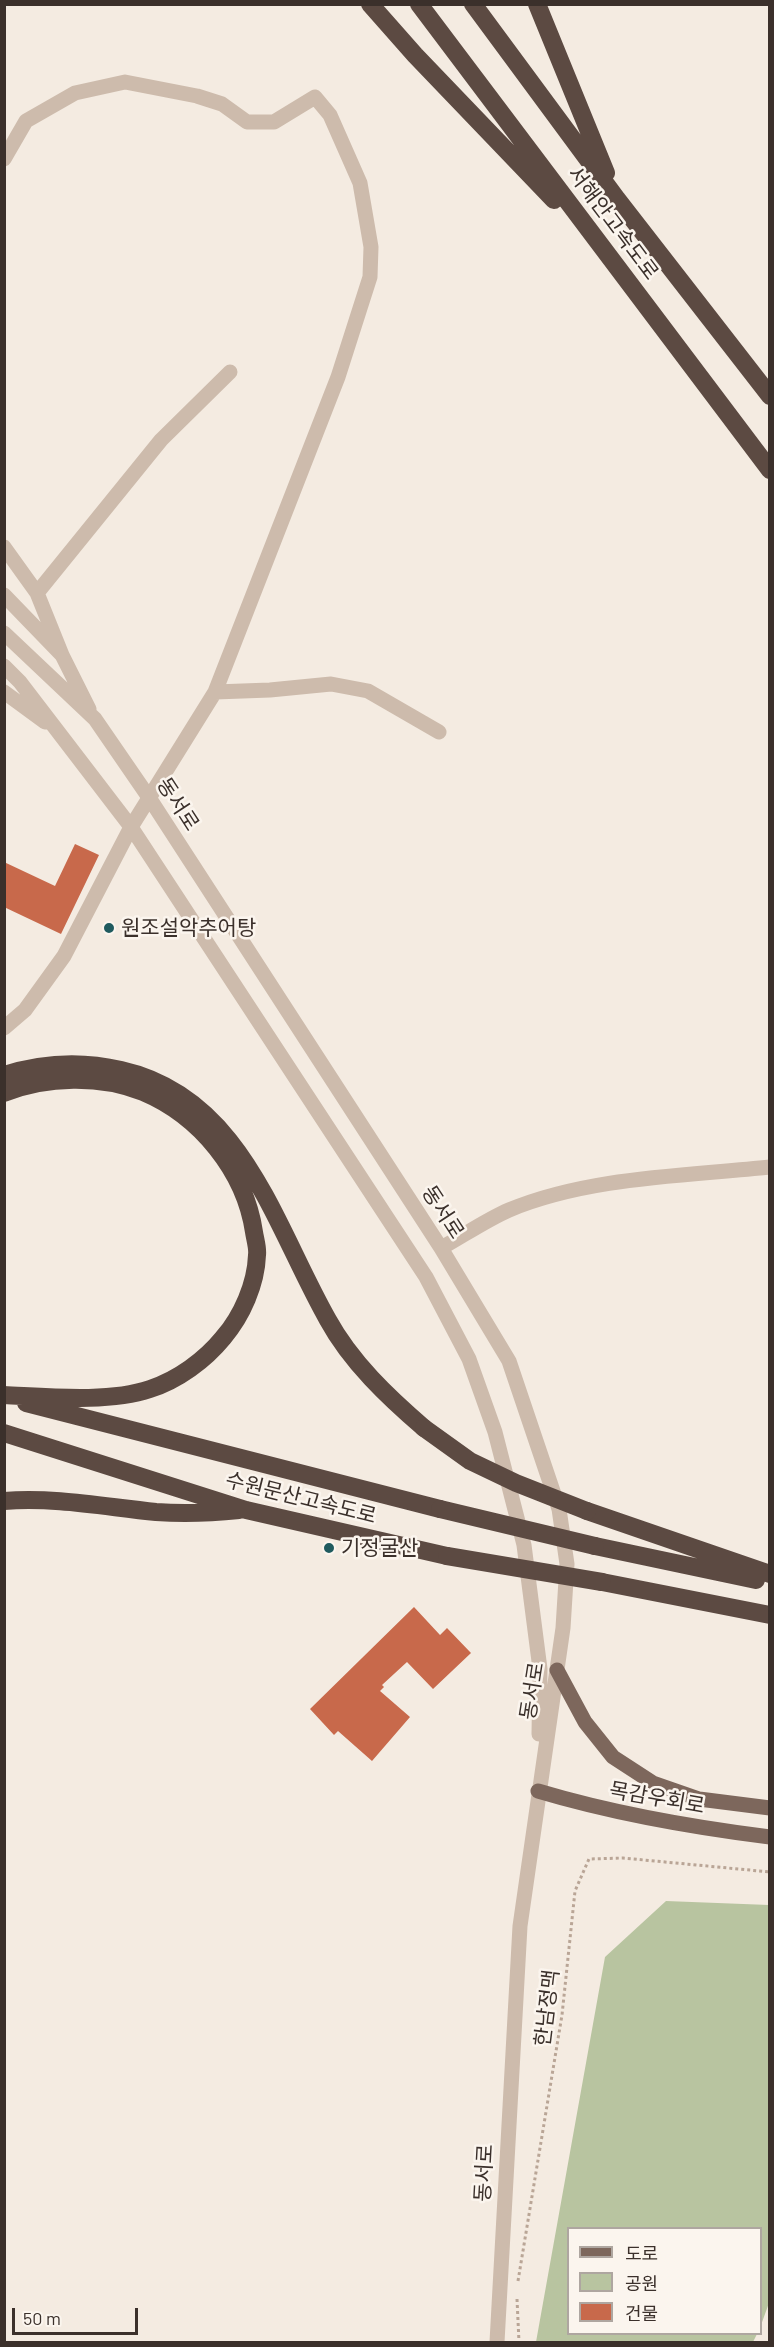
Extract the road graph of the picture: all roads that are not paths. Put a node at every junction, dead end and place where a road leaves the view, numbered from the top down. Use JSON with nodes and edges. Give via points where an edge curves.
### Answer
{"nodes":[{"id":1,"x":370,"y":4,"type":"edge"},
{"id":2,"x":419,"y":4,"type":"edge"},
{"id":3,"x":473,"y":4,"type":"edge"},
{"id":4,"x":537,"y":4,"type":"edge"},
{"id":5,"x":4,"y":159,"type":"edge"},
{"id":6,"x":617,"y":199,"type":"junction"},
{"id":7,"x":612,"y":260,"type":"junction"},
{"id":8,"x":230,"y":372,"type":"dead end"},
{"id":9,"x":770,"y":396,"type":"edge"},
{"id":10,"x":770,"y":470,"type":"edge"},
{"id":11,"x":4,"y":547,"type":"edge"},
{"id":12,"x":37,"y":593,"type":"junction"},
{"id":13,"x":4,"y":595,"type":"edge"},
{"id":14,"x":4,"y":633,"type":"edge"},
{"id":15,"x":62,"y":655,"type":"junction"},
{"id":16,"x":4,"y":666,"type":"edge"},
{"id":17,"x":4,"y":692,"type":"edge"},
{"id":18,"x":215,"y":692,"type":"junction"},
{"id":19,"x":95,"y":719,"type":"junction"},
{"id":20,"x":439,"y":732,"type":"dead end"},
{"id":21,"x":61,"y":734,"type":"junction"},
{"id":22,"x":150,"y":799,"type":"junction"},
{"id":23,"x":131,"y":828,"type":"junction"},
{"id":24,"x":4,"y":1028,"type":"edge"},
{"id":25,"x":4,"y":1075,"type":"edge"},
{"id":26,"x":4,"y":1093,"type":"edge"},
{"id":27,"x":770,"y":1167,"type":"edge"},
{"id":28,"x":441,"y":1248,"type":"junction"},
{"id":29,"x":4,"y":1396,"type":"edge"},
{"id":30,"x":4,"y":1433,"type":"edge"},
{"id":31,"x":4,"y":1501,"type":"edge"},
{"id":32,"x":246,"y":1510,"type":"junction"},
{"id":33,"x":770,"y":1574,"type":"edge"},
{"id":34,"x":770,"y":1582,"type":"edge"},
{"id":35,"x":770,"y":1615,"type":"edge"},
{"id":36,"x":557,"y":1670,"type":"junction"},
{"id":37,"x":538,"y":1791,"type":"junction"},
{"id":38,"x":770,"y":1808,"type":"edge"},
{"id":39,"x":770,"y":1837,"type":"edge"},
{"id":40,"x":497,"y":2343,"type":"edge"}],
"edges":[{"from":1,"to":7,"type":"highway"},
{"from":2,"to":7,"type":"highway","name":"서해안고속도로"},
{"from":3,"to":6,"type":"highway","name":"서해안고속도로"},
{"from":4,"to":6,"type":"highway"},
{"from":5,"to":18,"type":"street","via":[[26,121],[75,93],[125,82],[222,104],[247,122],[274,122],[315,97],[330,115],[360,183],[371,247],[370,278],[332,393]]},
{"from":6,"to":9,"type":"highway","name":"서해안고속도로"},
{"from":7,"to":10,"type":"highway","name":"서해안고속도로"},
{"from":8,"to":12,"type":"street","via":[[161,440]]},
{"from":11,"to":12,"type":"street"},
{"from":12,"to":15,"type":"street"},
{"from":13,"to":15,"type":"street","name":"동서로"},
{"from":14,"to":19,"type":"street","name":"동서로"},
{"from":15,"to":19,"type":"street","name":"동서로"},
{"from":16,"to":21,"type":"street","name":"동서로"},
{"from":17,"to":21,"type":"street","name":"동서로"},
{"from":18,"to":20,"type":"street","via":[[331,684],[368,691]]},
{"from":18,"to":22,"type":"street"},
{"from":19,"to":22,"type":"street","name":"동서로"},
{"from":21,"to":23,"type":"street","name":"동서로"},
{"from":22,"to":23,"type":"street"},
{"from":22,"to":28,"type":"street","name":"동서로"},
{"from":23,"to":24,"type":"street","via":[[64,956],[25,1010]]},
{"from":23,"to":37,"type":"street","name":"동서로","via":[[426,1277],[469,1359],[495,1432],[524,1545],[540,1669]]},
{"from":25,"to":33,"type":"highway","bridge":true,"via":[[56,1064],[95,1064],[134,1072],[174,1090],[209,1116],[243,1157],[345,1346],[392,1401],[424,1428],[470,1461],[516,1483]]},
{"from":26,"to":29,"type":"highway","via":[[41,1083],[95,1081],[143,1092],[171,1107],[205,1135],[234,1173],[251,1214],[257,1254],[248,1296],[231,1329],[208,1356],[174,1378],[126,1395]]},
{"from":27,"to":28,"type":"street","via":[[570,1190],[509,1210]]},
{"from":28,"to":36,"type":"street","name":"동서로","via":[[509,1361],[559,1509],[567,1564]]},
{"from":29,"to":34,"type":"highway","name":"수원문산고속도로","bridge":true,"via":[[440,1509]]},
{"from":30,"to":32,"type":"highway","name":"수원문산고속도로"},
{"from":31,"to":32,"type":"highway","via":[[68,1500],[204,1514]]},
{"from":32,"to":35,"type":"highway","name":"수원문산고속도로","bridge":true,"via":[[447,1556]]},
{"from":36,"to":37,"type":"street","name":"동서로"},
{"from":36,"to":38,"type":"main road","name":"목감우회로","via":[[585,1722],[613,1757],[652,1783],[699,1798]]},
{"from":37,"to":39,"type":"main road","name":"목감우회로","via":[[595,1808]]},
{"from":37,"to":40,"type":"street","name":"동서로","via":[[520,1926]]}]}
